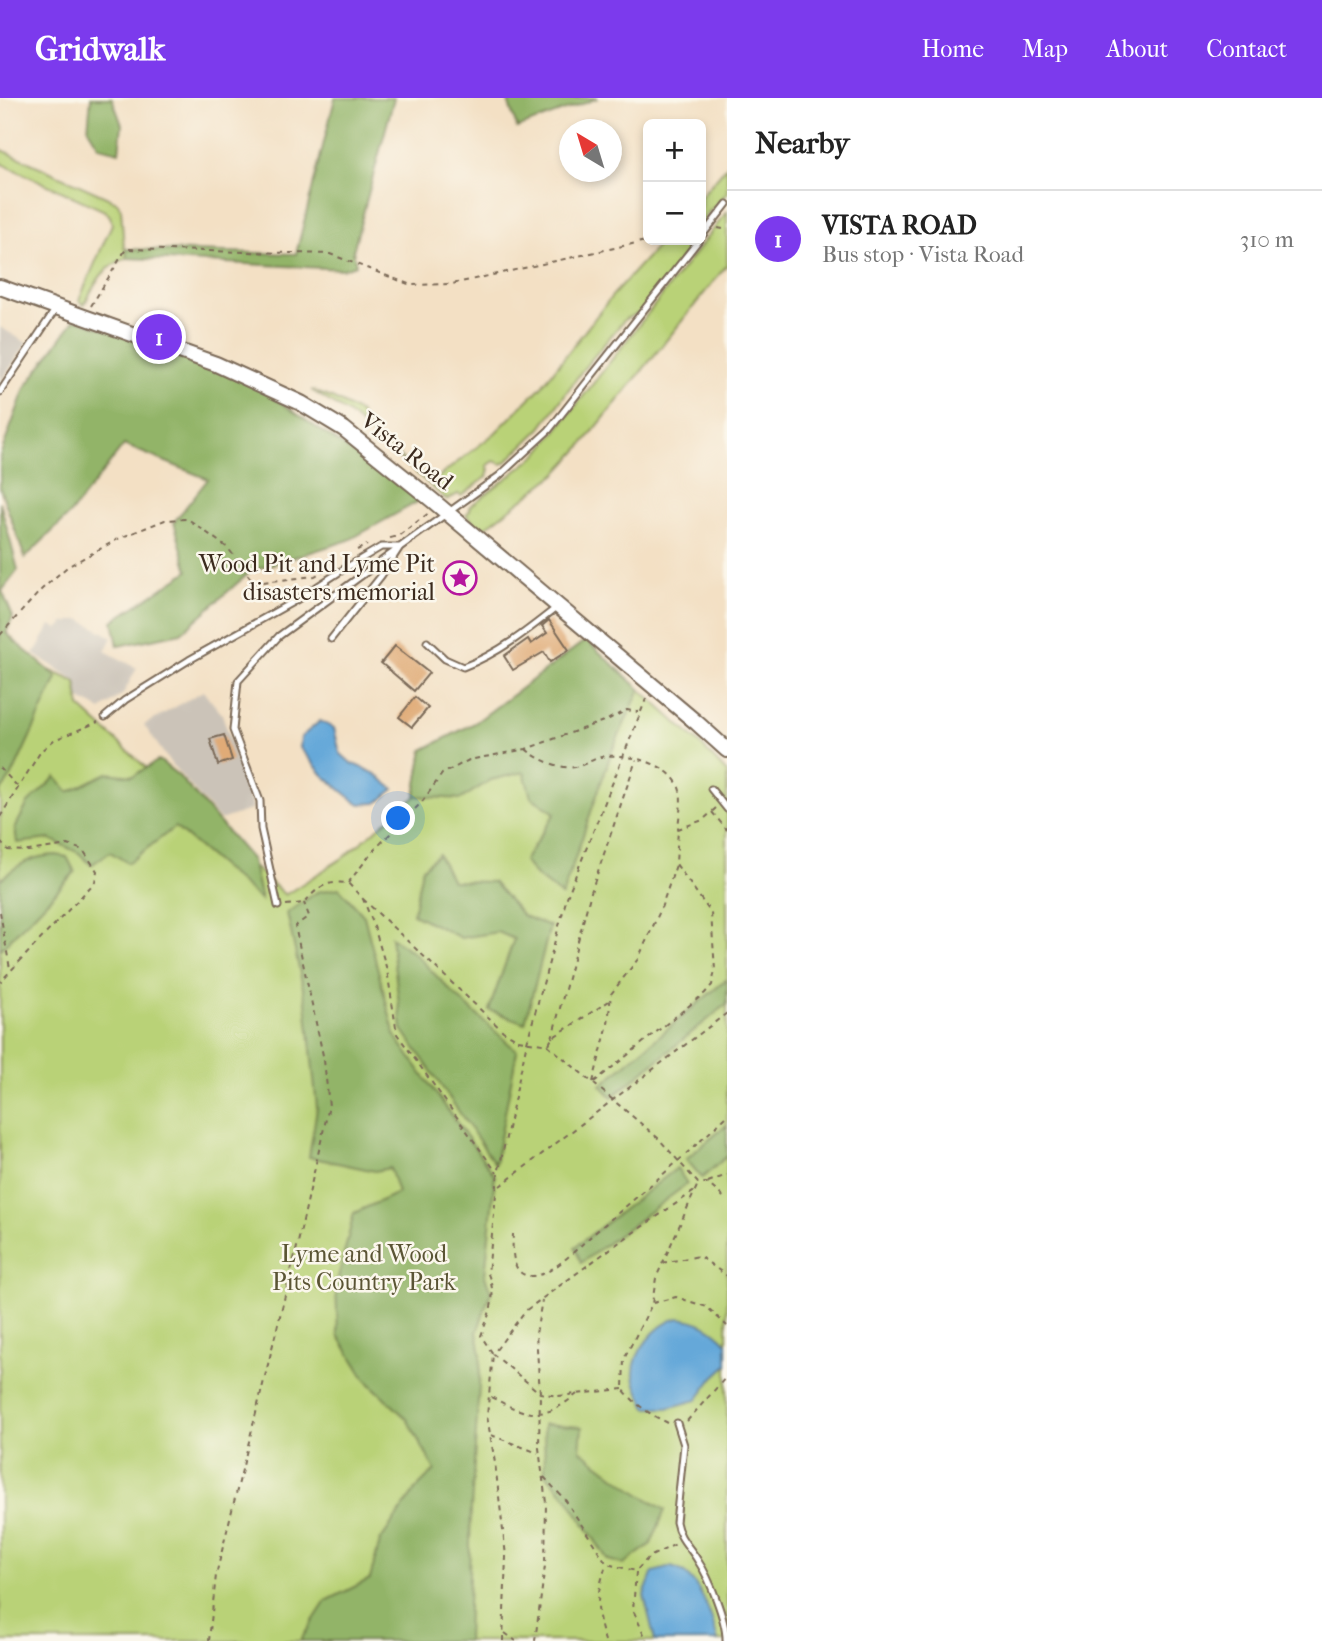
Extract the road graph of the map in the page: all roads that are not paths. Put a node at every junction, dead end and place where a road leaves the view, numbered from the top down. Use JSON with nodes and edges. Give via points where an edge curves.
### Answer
{"nodes":[{"id":1,"x":727,"y":204,"type":"edge"},
{"id":2,"x":706,"y":230,"type":"edge"},
{"id":3,"x":694,"y":245,"type":"edge"},
{"id":4,"x":0,"y":287,"type":"edge"},
{"id":5,"x":57,"y":307,"type":"junction"},
{"id":6,"x":0,"y":392,"type":"edge"},
{"id":7,"x":449,"y":513,"type":"junction"},
{"id":8,"x":400,"y":547,"type":"junction"},
{"id":9,"x":558,"y":606,"type":"junction"},
{"id":10,"x":331,"y":639,"type":"dead end"},
{"id":11,"x":428,"y":642,"type":"dead end"},
{"id":12,"x":105,"y":718,"type":"road end"},
{"id":13,"x":727,"y":750,"type":"edge"},
{"id":14,"x":711,"y":789,"type":"dead end"},
{"id":15,"x":725,"y":806,"type":"edge"},
{"id":16,"x":278,"y":906,"type":"road end"},
{"id":17,"x":677,"y":1423,"type":"road end"},
{"id":18,"x":726,"y":1641,"type":"edge"}],
"edges":[{"from":1,"to":2,"type":"lane"},
{"from":3,"to":7,"type":"lane","via":[[549,430],[509,469]]},
{"from":4,"to":5,"type":"main road","name":"Vista Road"},
{"from":5,"to":6,"type":"lane"},
{"from":5,"to":7,"type":"main road","name":"Vista Road","via":[[216,364],[301,403],[344,429]]},
{"from":7,"to":8,"type":"lane"},
{"from":7,"to":9,"type":"main road","name":"Vista Road"},
{"from":8,"to":10,"type":"lane"},
{"from":8,"to":12,"type":"lane","via":[[381,547],[125,700]]},
{"from":8,"to":16,"type":"lane","via":[[279,636],[238,681],[233,730],[261,801],[261,829]]},
{"from":9,"to":11,"type":"lane","via":[[484,659],[463,667],[445,659]]},
{"from":9,"to":13,"type":"main road","name":"Vista Road"},
{"from":14,"to":15,"type":"lane"},
{"from":17,"to":18,"type":"lane","via":[[684,1445],[676,1522],[682,1540],[705,1573]]}]}
